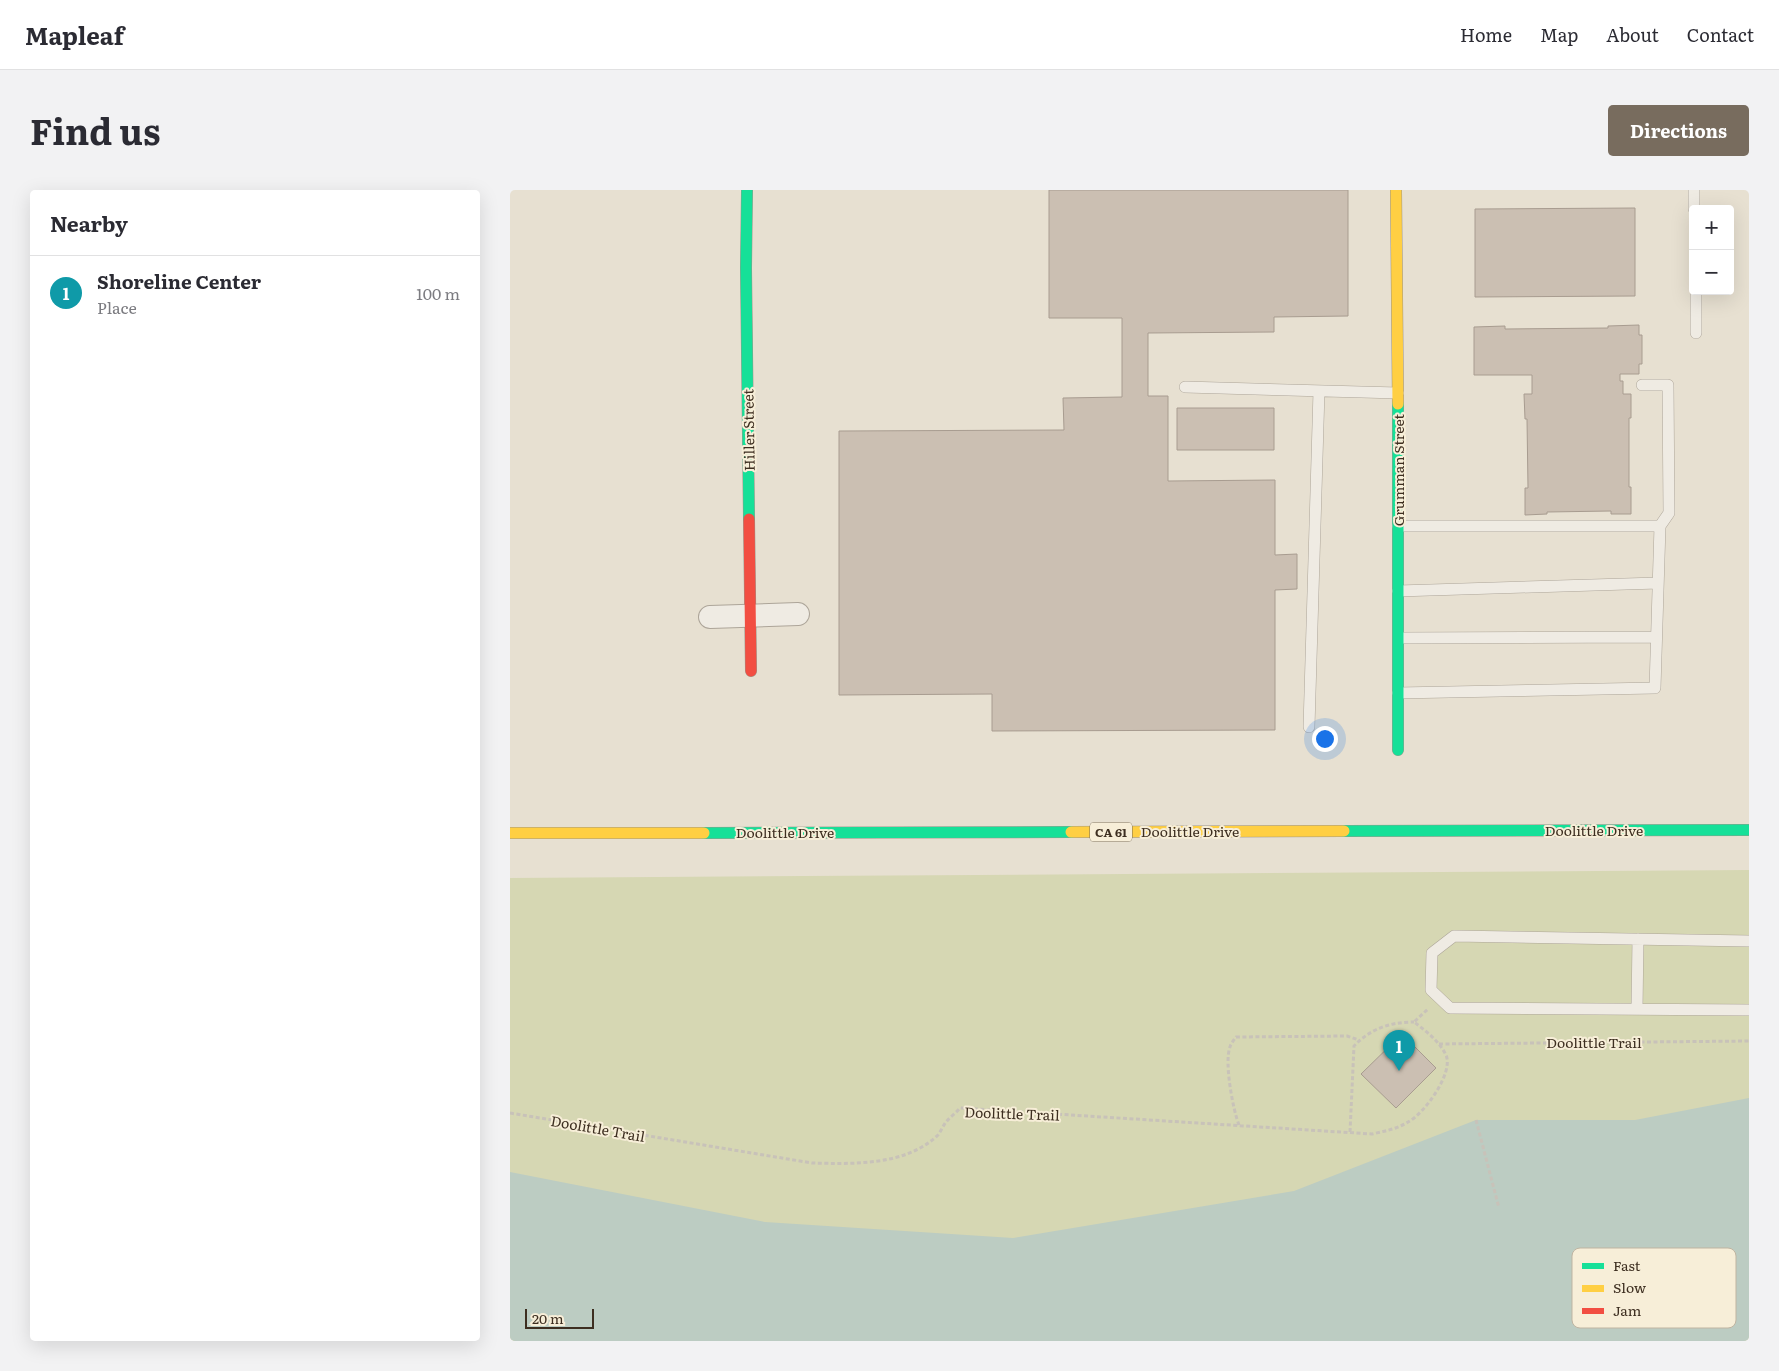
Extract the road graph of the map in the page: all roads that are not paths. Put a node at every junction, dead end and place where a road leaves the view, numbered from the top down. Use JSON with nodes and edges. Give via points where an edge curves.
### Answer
{"nodes":[{"id":1,"x":747,"y":190,"type":"edge"},
{"id":2,"x":1396,"y":190,"type":"edge"},
{"id":3,"x":1694,"y":190,"type":"edge"},
{"id":4,"x":1694,"y":205,"type":"edge"},
{"id":5,"x":1696,"y":295,"type":"edge"},
{"id":6,"x":1696,"y":333,"type":"dead end"},
{"id":7,"x":1642,"y":385,"type":"dead end"},
{"id":8,"x":1185,"y":387,"type":"dead end"},
{"id":9,"x":1319,"y":391,"type":"junction"},
{"id":10,"x":1398,"y":393,"type":"junction"},
{"id":11,"x":1398,"y":526,"type":"junction"},
{"id":12,"x":1660,"y":526,"type":"junction"},
{"id":13,"x":1658,"y":583,"type":"junction"},
{"id":14,"x":1398,"y":591,"type":"junction"},
{"id":15,"x":798,"y":614,"type":"dead end"},
{"id":16,"x":750,"y":616,"type":"junction"},
{"id":17,"x":710,"y":617,"type":"dead end"},
{"id":18,"x":1656,"y":637,"type":"junction"},
{"id":19,"x":1399,"y":638,"type":"junction"},
{"id":20,"x":751,"y":671,"type":"dead end"},
{"id":21,"x":1398,"y":693,"type":"junction"},
{"id":22,"x":1309,"y":727,"type":"dead end"},
{"id":23,"x":1398,"y":750,"type":"dead end"},
{"id":24,"x":1749,"y":830,"type":"edge"},
{"id":25,"x":510,"y":833,"type":"edge"},
{"id":26,"x":1638,"y":939,"type":"junction"},
{"id":27,"x":1749,"y":941,"type":"edge"},
{"id":28,"x":1637,"y":1009,"type":"junction"},
{"id":29,"x":1749,"y":1010,"type":"edge"}],
"edges":[{"from":1,"to":16,"type":"main road","name":"Hiller Street"},
{"from":2,"to":10,"type":"main road","name":"Grumman Street"},
{"from":3,"to":4,"type":"lane"},
{"from":5,"to":6,"type":"lane"},
{"from":7,"to":12,"type":"lane","via":[[1668,386],[1669,512]]},
{"from":8,"to":9,"type":"lane"},
{"from":9,"to":10,"type":"lane"},
{"from":9,"to":22,"type":"lane"},
{"from":10,"to":11,"type":"main road","name":"Grumman Street"},
{"from":11,"to":12,"type":"lane"},
{"from":11,"to":14,"type":"main road","name":"Grumman Street"},
{"from":12,"to":13,"type":"lane"},
{"from":13,"to":14,"type":"lane"},
{"from":13,"to":18,"type":"lane"},
{"from":14,"to":19,"type":"main road","name":"Grumman Street"},
{"from":15,"to":16,"type":"street"},
{"from":16,"to":17,"type":"street"},
{"from":16,"to":20,"type":"main road","name":"Hiller Street"},
{"from":18,"to":19,"type":"lane"},
{"from":18,"to":21,"type":"lane","via":[[1655,688]]},
{"from":19,"to":21,"type":"main road","name":"Grumman Street"},
{"from":21,"to":23,"type":"main road","name":"Grumman Street"},
{"from":24,"to":25,"type":"main road","name":"Doolittle Drive","number":"CA 61"},
{"from":26,"to":27,"type":"lane"},
{"from":26,"to":28,"type":"lane"},
{"from":26,"to":28,"type":"lane","via":[[1454,936],[1432,954],[1431,990],[1450,1008]]},
{"from":28,"to":29,"type":"lane"}]}
